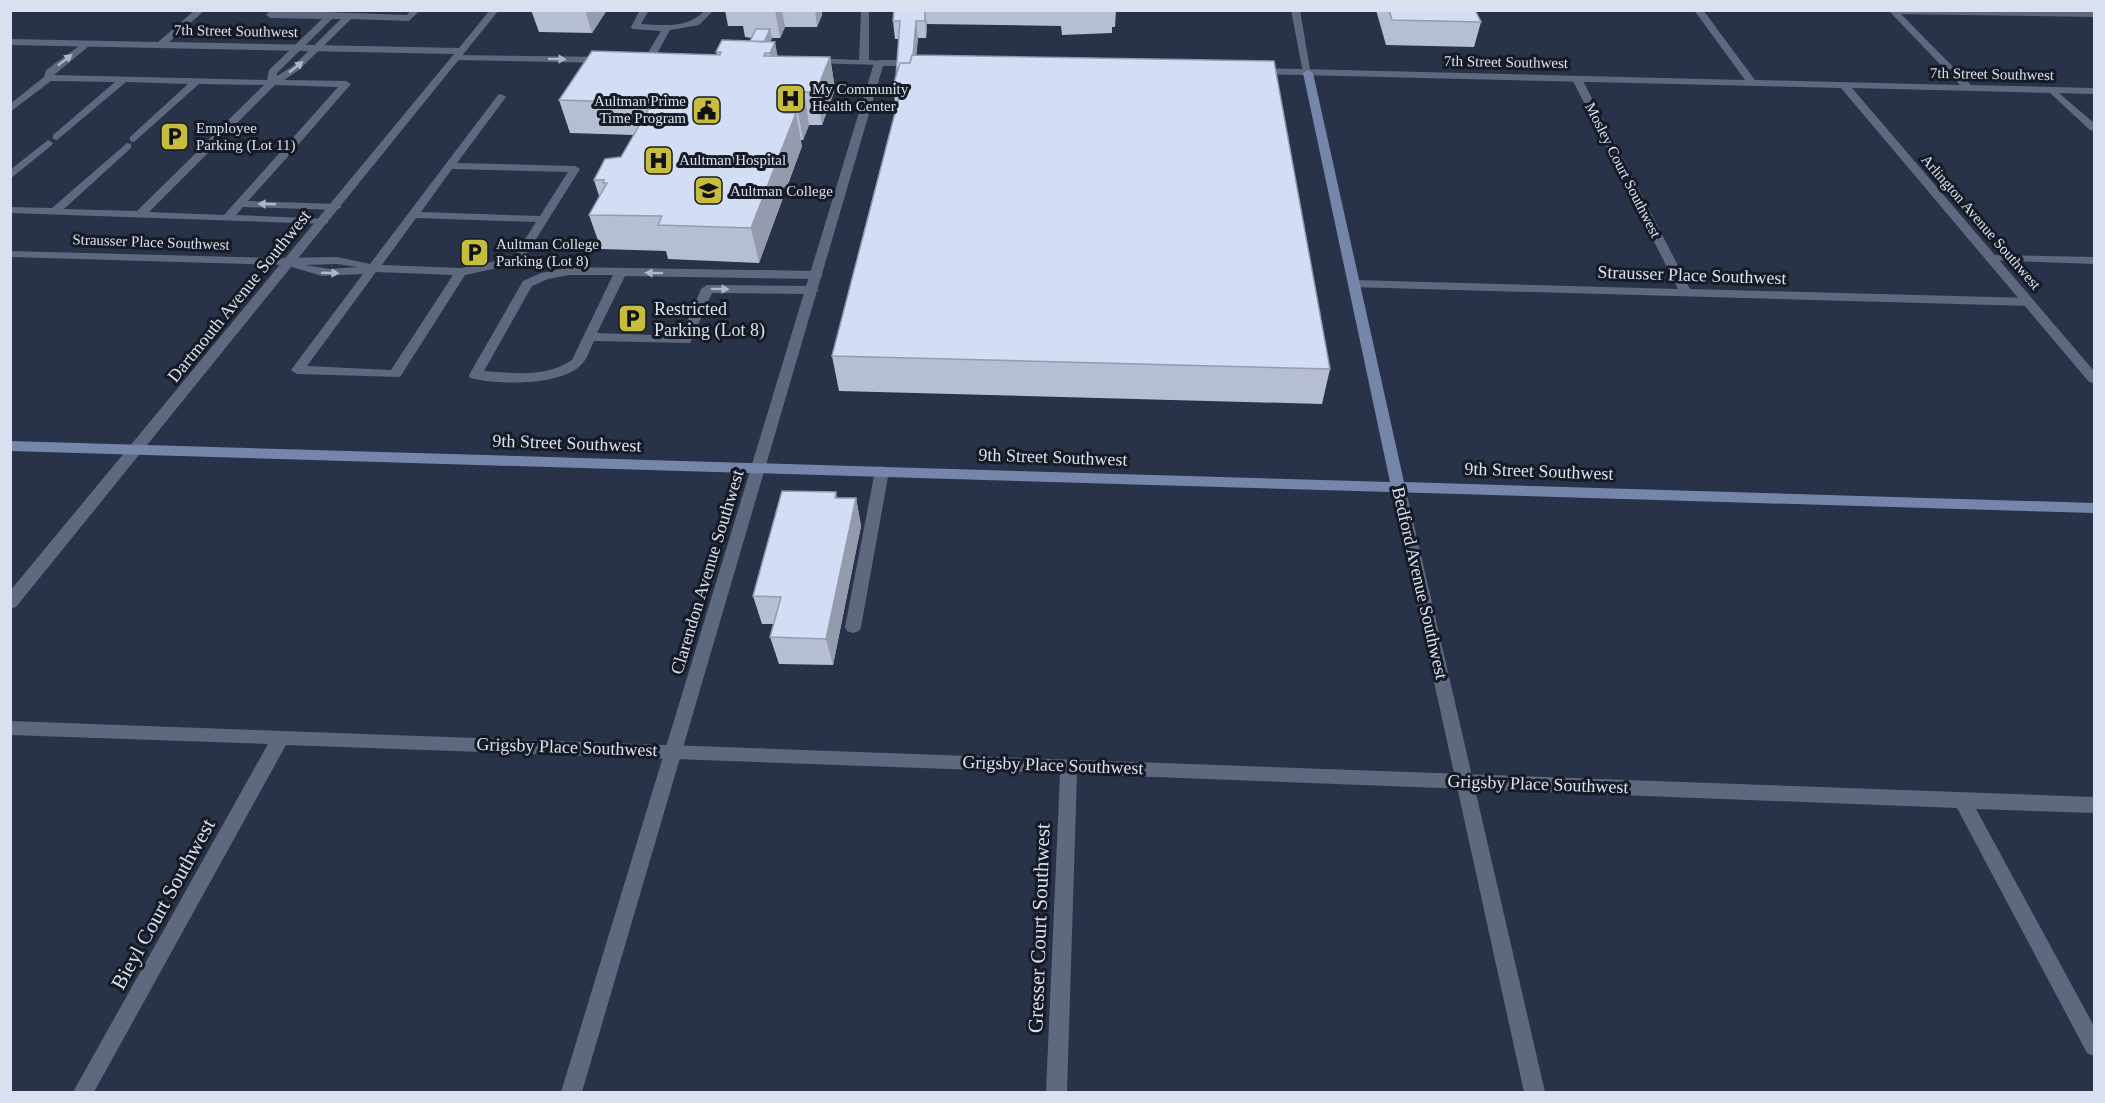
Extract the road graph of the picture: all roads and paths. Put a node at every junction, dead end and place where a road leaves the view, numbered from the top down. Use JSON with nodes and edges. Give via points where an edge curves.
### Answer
{"nodes":[{"id":1,"x":201,"y":10,"type":"edge"},
{"id":2,"x":274,"y":10,"type":"edge"},
{"id":3,"x":416,"y":10,"type":"edge"},
{"id":4,"x":495,"y":10,"type":"edge"},
{"id":5,"x":645,"y":10,"type":"edge"},
{"id":6,"x":710,"y":10,"type":"edge"},
{"id":7,"x":866,"y":10,"type":"edge"},
{"id":8,"x":1295,"y":10,"type":"edge"},
{"id":9,"x":1698,"y":10,"type":"edge"},
{"id":10,"x":1892,"y":11,"type":"edge"},
{"id":11,"x":2094,"y":14,"type":"edge"},
{"id":12,"x":341,"y":15,"type":"edge"},
{"id":13,"x":667,"y":28,"type":"junction"},
{"id":14,"x":13,"y":44,"type":"edge"},
{"id":15,"x":86,"y":44,"type":"junction"},
{"id":16,"x":160,"y":45,"type":"junction"},
{"id":17,"x":298,"y":47,"type":"junction"},
{"id":18,"x":317,"y":48,"type":"junction"},
{"id":19,"x":459,"y":55,"type":"junction"},
{"id":20,"x":613,"y":60,"type":"edge"},
{"id":21,"x":636,"y":61,"type":"edge"},
{"id":22,"x":648,"y":61,"type":"junction"},
{"id":23,"x":662,"y":61,"type":"edge"},
{"id":24,"x":806,"y":61,"type":"edge"},
{"id":25,"x":871,"y":62,"type":"junction"},
{"id":26,"x":900,"y":63,"type":"edge"},
{"id":27,"x":1249,"y":71,"type":"edge"},
{"id":28,"x":1308,"y":73,"type":"junction"},
{"id":29,"x":49,"y":78,"type":"junction"},
{"id":30,"x":1577,"y":79,"type":"junction"},
{"id":31,"x":124,"y":80,"type":"junction"},
{"id":32,"x":196,"y":81,"type":"junction"},
{"id":33,"x":272,"y":83,"type":"junction"},
{"id":34,"x":1752,"y":83,"type":"junction"},
{"id":35,"x":1844,"y":85,"type":"junction"},
{"id":36,"x":1968,"y":88,"type":"junction"},
{"id":37,"x":2052,"y":90,"type":"junction"},
{"id":38,"x":2094,"y":91,"type":"edge"},
{"id":39,"x":501,"y":97,"type":"dead end"},
{"id":40,"x":10,"y":109,"type":"edge"},
{"id":41,"x":2094,"y":128,"type":"edge"},
{"id":42,"x":450,"y":166,"type":"junction"},
{"id":43,"x":10,"y":176,"type":"edge"},
{"id":44,"x":240,"y":204,"type":"junction"},
{"id":45,"x":336,"y":207,"type":"junction"},
{"id":46,"x":10,"y":210,"type":"edge"},
{"id":47,"x":54,"y":212,"type":"junction"},
{"id":48,"x":140,"y":215,"type":"junction"},
{"id":49,"x":413,"y":215,"type":"junction"},
{"id":50,"x":227,"y":218,"type":"junction"},
{"id":51,"x":543,"y":219,"type":"junction"},
{"id":52,"x":324,"y":221,"type":"junction"},
{"id":53,"x":10,"y":254,"type":"edge"},
{"id":54,"x":1991,"y":258,"type":"junction"},
{"id":55,"x":2094,"y":261,"type":"edge"},
{"id":56,"x":290,"y":263,"type":"junction"},
{"id":57,"x":372,"y":269,"type":"junction"},
{"id":58,"x":460,"y":272,"type":"junction"},
{"id":59,"x":621,"y":272,"type":"junction"},
{"id":60,"x":815,"y":283,"type":"junction"},
{"id":61,"x":1354,"y":284,"type":"junction"},
{"id":62,"x":1686,"y":293,"type":"junction"},
{"id":63,"x":2029,"y":302,"type":"junction"},
{"id":64,"x":591,"y":337,"type":"junction"},
{"id":65,"x":2094,"y":379,"type":"edge"},
{"id":66,"x":10,"y":446,"type":"edge"},
{"id":67,"x":137,"y":449,"type":"junction"},
{"id":68,"x":759,"y":468,"type":"junction"},
{"id":69,"x":882,"y":471,"type":"junction"},
{"id":70,"x":1398,"y":486,"type":"junction"},
{"id":71,"x":2094,"y":508,"type":"edge"},
{"id":72,"x":10,"y":603,"type":"edge"},
{"id":73,"x":853,"y":627,"type":"dead end"},
{"id":74,"x":10,"y":728,"type":"edge"},
{"id":75,"x":281,"y":737,"type":"junction"},
{"id":76,"x":674,"y":751,"type":"junction"},
{"id":77,"x":1069,"y":766,"type":"junction"},
{"id":78,"x":1465,"y":781,"type":"junction"},
{"id":79,"x":1962,"y":800,"type":"junction"},
{"id":80,"x":2094,"y":805,"type":"edge"},
{"id":81,"x":2094,"y":1046,"type":"edge"},
{"id":82,"x":83,"y":1092,"type":"edge"},
{"id":83,"x":571,"y":1092,"type":"edge"},
{"id":84,"x":1056,"y":1092,"type":"edge"},
{"id":85,"x":1535,"y":1092,"type":"edge"}],
"edges":[{"from":1,"to":16,"type":"street"},
{"from":2,"to":12,"type":"street","via":[[270,15]]},
{"from":3,"to":12,"type":"street","via":[[409,18]]},
{"from":4,"to":19,"type":"street","name":"Dartmouth Avenue Southwest"},
{"from":5,"to":13,"type":"street","via":[[635,27]]},
{"from":6,"to":13,"type":"street","via":[[695,23]]},
{"from":7,"to":25,"type":"street","name":"Clarendon Avenue Southwest"},
{"from":8,"to":28,"type":"street"},
{"from":9,"to":34,"type":"street"},
{"from":10,"to":11,"type":"street"},
{"from":10,"to":36,"type":"street"},
{"from":12,"to":17,"type":"street"},
{"from":12,"to":18,"type":"street"},
{"from":13,"to":22,"type":"street"},
{"from":14,"to":15,"type":"street","name":"7th Street Southwest"},
{"from":15,"to":16,"type":"street","name":"7th Street Southwest"},
{"from":29,"to":15,"type":"street","one_way":true,"via":[[50,72]]},
{"from":16,"to":17,"type":"street","name":"7th Street Southwest"},
{"from":17,"to":18,"type":"street","name":"7th Street Southwest"},
{"from":17,"to":33,"type":"street","via":[[272,72]]},
{"from":18,"to":19,"type":"street","name":"7th Street Southwest"},
{"from":33,"to":18,"type":"street","one_way":true},
{"from":19,"to":20,"type":"street","name":"7th Street Southwest","one_way":true},
{"from":19,"to":45,"type":"street","name":"Dartmouth Avenue Southwest"},
{"from":21,"to":22,"type":"street"},
{"from":22,"to":23,"type":"street"},
{"from":24,"to":25,"type":"street"},
{"from":25,"to":26,"type":"street"},
{"from":25,"to":60,"type":"street","name":"Clarendon Avenue Southwest"},
{"from":27,"to":28,"type":"street","name":"7th Street Southwest"},
{"from":28,"to":30,"type":"street","name":"7th Street Southwest"},
{"from":28,"to":61,"type":"street","name":"Bedford Avenue Southwest"},
{"from":29,"to":31,"type":"street"},
{"from":29,"to":40,"type":"street"},
{"from":30,"to":34,"type":"street","name":"7th Street Southwest"},
{"from":30,"to":62,"type":"street","name":"Mosley Court Southwest"},
{"from":31,"to":32,"type":"street"},
{"from":31,"to":43,"type":"street"},
{"from":32,"to":33,"type":"street"},
{"from":32,"to":47,"type":"street"},
{"from":33,"to":44,"type":"street","via":[[346,84]]},
{"from":33,"to":48,"type":"street"},
{"from":34,"to":35,"type":"street","name":"7th Street Southwest"},
{"from":35,"to":36,"type":"street","name":"7th Street Southwest"},
{"from":35,"to":54,"type":"street","name":"Arlington Avenue Southwest"},
{"from":36,"to":37,"type":"street","name":"7th Street Southwest"},
{"from":37,"to":38,"type":"street","name":"7th Street Southwest"},
{"from":37,"to":41,"type":"street"},
{"from":39,"to":42,"type":"street"},
{"from":42,"to":49,"type":"street"},
{"from":42,"to":51,"type":"street","name":"Strausser Place Southwest","via":[[575,168]]},
{"from":45,"to":44,"type":"street","one_way":true},
{"from":44,"to":50,"type":"street"},
{"from":45,"to":52,"type":"street","name":"Dartmouth Avenue Southwest"},
{"from":46,"to":47,"type":"street"},
{"from":47,"to":48,"type":"street"},
{"from":48,"to":50,"type":"street"},
{"from":49,"to":51,"type":"street"},
{"from":49,"to":57,"type":"street"},
{"from":50,"to":52,"type":"street"},
{"from":51,"to":58,"type":"street","name":"Strausser Place Southwest","via":[[517,261]]},
{"from":52,"to":56,"type":"street","name":"Dartmouth Avenue Southwest"},
{"from":53,"to":56,"type":"street","name":"Strausser Place Southwest"},
{"from":54,"to":55,"type":"street"},
{"from":54,"to":63,"type":"street","name":"Arlington Avenue Southwest"},
{"from":56,"to":57,"type":"street","name":"Strausser Place Southwest","via":[[316,273]]},
{"from":56,"to":67,"type":"street","name":"Dartmouth Avenue Southwest"},
{"from":57,"to":58,"type":"street","name":"Strausser Place Southwest"},
{"from":57,"to":58,"type":"street","via":[[297,370],[395,374]]},
{"from":60,"to":59,"type":"street","one_way":true},
{"from":59,"to":64,"type":"street"},
{"from":59,"to":64,"type":"street","via":[[569,271],[527,284],[475,375],[545,377],[565,372],[577,362]]},
{"from":64,"to":60,"type":"street","one_way":true,"via":[[686,340],[707,289]]},
{"from":60,"to":68,"type":"street","name":"Clarendon Avenue Southwest"},
{"from":61,"to":62,"type":"street","name":"Strausser Place Southwest"},
{"from":61,"to":70,"type":"street","name":"Bedford Avenue Southwest"},
{"from":62,"to":63,"type":"street","name":"Strausser Place Southwest"},
{"from":63,"to":65,"type":"street","name":"Arlington Avenue Southwest"},
{"from":66,"to":67,"type":"street","name":"9th Street Southwest"},
{"from":67,"to":68,"type":"street","name":"9th Street Southwest"},
{"from":67,"to":72,"type":"street","name":"Dartmouth Avenue Southwest"},
{"from":68,"to":69,"type":"street","name":"9th Street Southwest"},
{"from":68,"to":76,"type":"street","name":"Clarendon Avenue Southwest"},
{"from":69,"to":70,"type":"street","name":"9th Street Southwest"},
{"from":69,"to":73,"type":"street"},
{"from":70,"to":71,"type":"street","name":"9th Street Southwest"},
{"from":70,"to":78,"type":"street","name":"Bedford Avenue Southwest"},
{"from":74,"to":75,"type":"street","name":"Grigsby Place Southwest"},
{"from":75,"to":76,"type":"street","name":"Grigsby Place Southwest"},
{"from":75,"to":82,"type":"street","name":"Bieyl Court Southwest"},
{"from":76,"to":77,"type":"street","name":"Grigsby Place Southwest"},
{"from":76,"to":83,"type":"street","name":"Clarendon Avenue Southwest"},
{"from":77,"to":78,"type":"street","name":"Grigsby Place Southwest"},
{"from":77,"to":84,"type":"street","name":"Gresser Court Southwest"},
{"from":78,"to":79,"type":"street","name":"Grigsby Place Southwest"},
{"from":78,"to":85,"type":"street","name":"Bedford Avenue Southwest"},
{"from":79,"to":80,"type":"street","name":"Grigsby Place Southwest"},
{"from":79,"to":81,"type":"street"}]}
